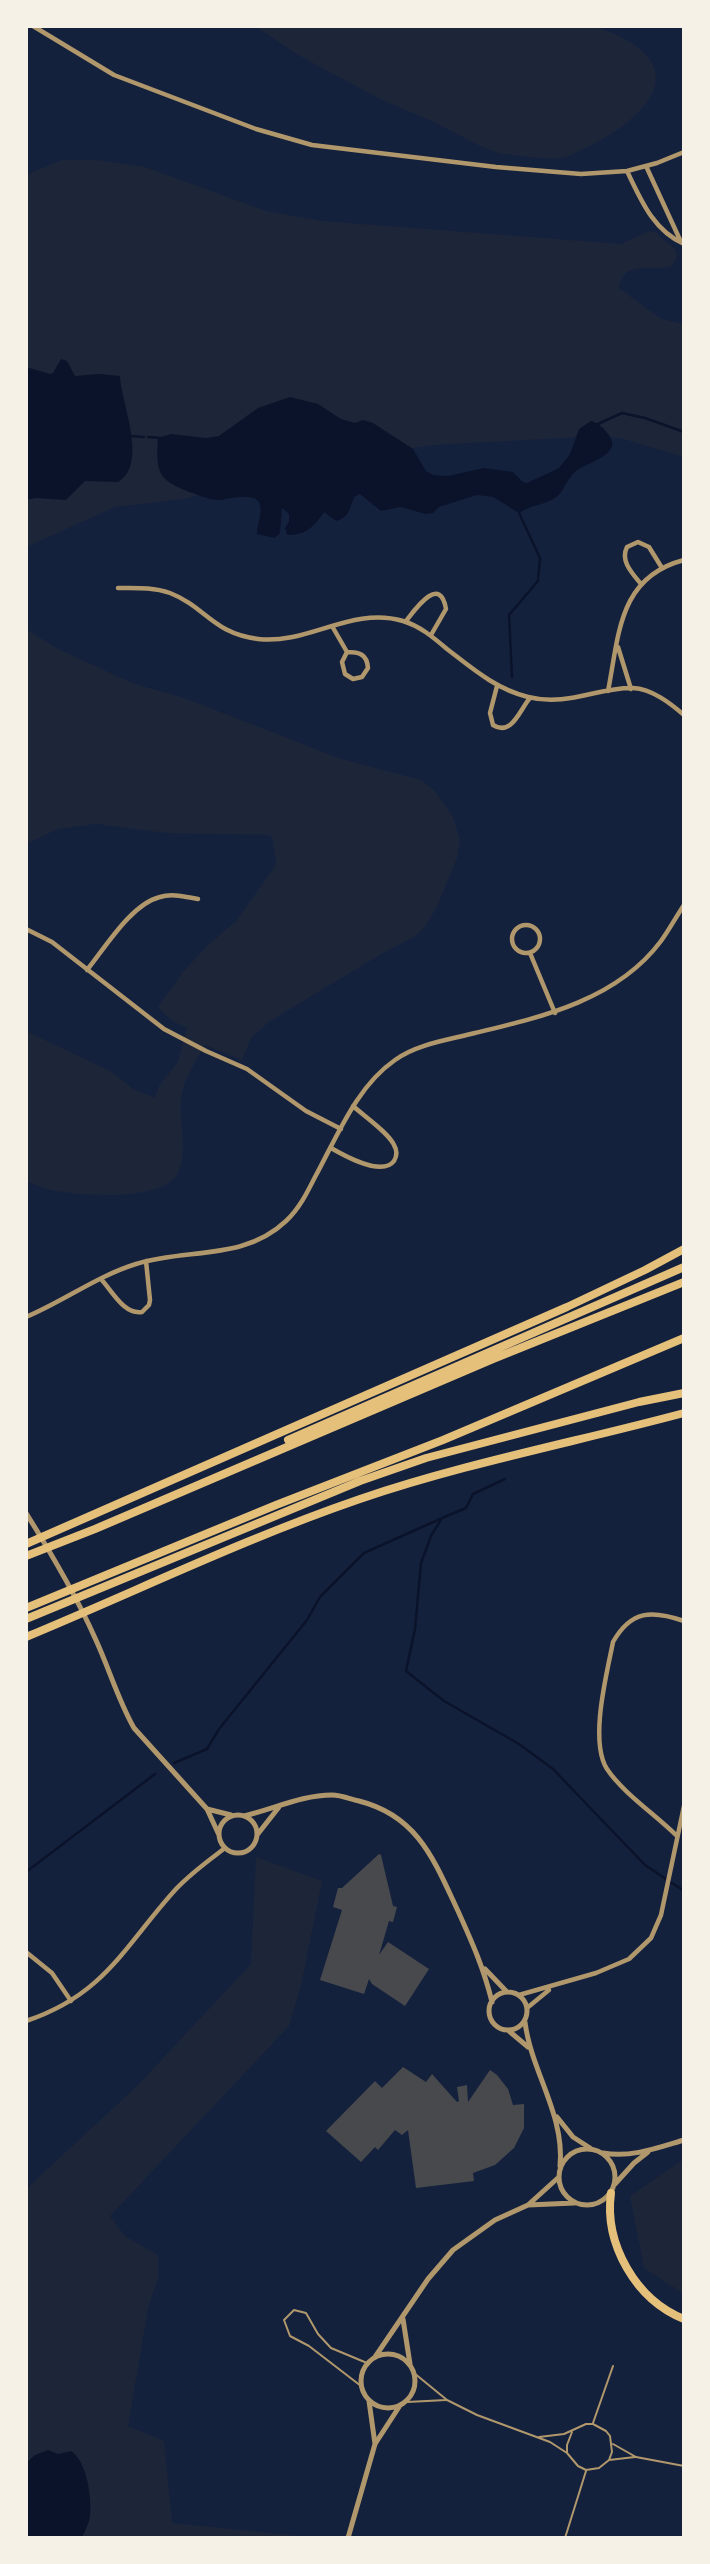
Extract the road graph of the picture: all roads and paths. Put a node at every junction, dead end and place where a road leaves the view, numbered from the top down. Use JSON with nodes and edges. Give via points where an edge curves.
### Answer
{"nodes":[{"id":1,"x":33,"y":26,"type":"edge"},
{"id":2,"x":684,"y":152,"type":"edge"},
{"id":3,"x":646,"y":166,"type":"junction"},
{"id":4,"x":627,"y":171,"type":"junction"},
{"id":5,"x":682,"y":243,"type":"edge"},
{"id":6,"x":684,"y":560,"type":"edge"},
{"id":7,"x":662,"y":568,"type":"junction"},
{"id":8,"x":641,"y":584,"type":"junction"},
{"id":9,"x":118,"y":587,"type":"dead end"},
{"id":10,"x":405,"y":621,"type":"junction"},
{"id":11,"x":332,"y":625,"type":"junction"},
{"id":12,"x":431,"y":635,"type":"junction"},
{"id":13,"x":617,"y":646,"type":"junction"},
{"id":14,"x":347,"y":652,"type":"junction"},
{"id":15,"x":497,"y":686,"type":"junction"},
{"id":16,"x":631,"y":688,"type":"junction"},
{"id":17,"x":608,"y":692,"type":"junction"},
{"id":18,"x":530,"y":698,"type":"junction"},
{"id":19,"x":684,"y":715,"type":"edge"},
{"id":20,"x":198,"y":899,"type":"dead end"},
{"id":21,"x":684,"y":905,"type":"edge"},
{"id":22,"x":26,"y":929,"type":"edge"},
{"id":23,"x":530,"y":953,"type":"junction"},
{"id":24,"x":87,"y":970,"type":"junction"},
{"id":25,"x":555,"y":1013,"type":"junction"},
{"id":26,"x":354,"y":1106,"type":"junction"},
{"id":27,"x":341,"y":1129,"type":"junction"},
{"id":28,"x":331,"y":1148,"type":"junction"},
{"id":29,"x":684,"y":1249,"type":"edge"},
{"id":30,"x":146,"y":1261,"type":"junction"},
{"id":31,"x":684,"y":1267,"type":"edge"},
{"id":32,"x":102,"y":1279,"type":"junction"},
{"id":33,"x":684,"y":1282,"type":"edge"},
{"id":34,"x":26,"y":1317,"type":"edge"},
{"id":35,"x":684,"y":1339,"type":"edge"},
{"id":36,"x":684,"y":1393,"type":"edge"},
{"id":37,"x":684,"y":1413,"type":"edge"},
{"id":38,"x":26,"y":1513,"type":"edge"},
{"id":39,"x":95,"y":1529,"type":"junction"},
{"id":40,"x":29,"y":1543,"type":"edge"},
{"id":41,"x":26,"y":1556,"type":"edge"},
{"id":42,"x":99,"y":1583,"type":"junction"},
{"id":43,"x":55,"y":1602,"type":"junction"},
{"id":44,"x":26,"y":1608,"type":"edge"},
{"id":45,"x":26,"y":1619,"type":"edge"},
{"id":46,"x":684,"y":1621,"type":"edge"},
{"id":47,"x":26,"y":1637,"type":"edge"},
{"id":48,"x":684,"y":1806,"type":"edge"},
{"id":49,"x":279,"y":1807,"type":"junction"},
{"id":50,"x":207,"y":1809,"type":"junction"},
{"id":51,"x":233,"y":1816,"type":"junction"},
{"id":52,"x":244,"y":1816,"type":"junction"},
{"id":53,"x":219,"y":1835,"type":"junction"},
{"id":54,"x":257,"y":1836,"type":"junction"},
{"id":55,"x":677,"y":1836,"type":"junction"},
{"id":56,"x":225,"y":1848,"type":"junction"},
{"id":57,"x":26,"y":1952,"type":"edge"},
{"id":58,"x":483,"y":1966,"type":"junction"},
{"id":59,"x":552,"y":1987,"type":"junction"},
{"id":60,"x":507,"y":1992,"type":"junction"},
{"id":61,"x":519,"y":1995,"type":"junction"},
{"id":62,"x":71,"y":2001,"type":"junction"},
{"id":63,"x":492,"y":2001,"type":"junction"},
{"id":64,"x":527,"y":2008,"type":"junction"},
{"id":65,"x":26,"y":2021,"type":"edge"},
{"id":66,"x":525,"y":2022,"type":"junction"},
{"id":67,"x":509,"y":2031,"type":"junction"},
{"id":68,"x":528,"y":2047,"type":"junction"},
{"id":69,"x":555,"y":2115,"type":"junction"},
{"id":70,"x":684,"y":2140,"type":"edge"},
{"id":71,"x":593,"y":2150,"type":"junction"},
{"id":72,"x":651,"y":2150,"type":"junction"},
{"id":73,"x":600,"y":2152,"type":"junction"},
{"id":74,"x":559,"y":2173,"type":"junction"},
{"id":75,"x":613,"y":2189,"type":"junction"},
{"id":76,"x":574,"y":2203,"type":"junction"},
{"id":77,"x":528,"y":2205,"type":"junction"},
{"id":78,"x":403,"y":2319,"type":"junction"},
{"id":79,"x":684,"y":2319,"type":"edge"},
{"id":80,"x":375,"y":2357,"type":"junction"},
{"id":81,"x":367,"y":2363,"type":"junction"},
{"id":82,"x":410,"y":2365,"type":"junction"},
{"id":83,"x":613,"y":2366,"type":"dead end"},
{"id":84,"x":414,"y":2373,"type":"junction"},
{"id":85,"x":361,"y":2386,"type":"junction"},
{"id":86,"x":447,"y":2400,"type":"junction"},
{"id":87,"x":369,"y":2401,"type":"junction"},
{"id":88,"x":407,"y":2402,"type":"junction"},
{"id":89,"x":400,"y":2407,"type":"junction"},
{"id":90,"x":593,"y":2424,"type":"junction"},
{"id":91,"x":573,"y":2431,"type":"junction"},
{"id":92,"x":539,"y":2437,"type":"junction"},
{"id":93,"x":375,"y":2444,"type":"junction"},
{"id":94,"x":612,"y":2444,"type":"junction"},
{"id":95,"x":568,"y":2453,"type":"junction"},
{"id":96,"x":636,"y":2457,"type":"junction"},
{"id":97,"x":609,"y":2460,"type":"junction"},
{"id":98,"x":684,"y":2466,"type":"edge"},
{"id":99,"x":586,"y":2470,"type":"junction"},
{"id":100,"x":348,"y":2538,"type":"edge"},
{"id":101,"x":565,"y":2538,"type":"edge"}],
"edges":[{"from":1,"to":4,"type":"street","via":[[114,75],[256,129],[312,145],[496,167],[581,174]]},
{"from":2,"to":3,"type":"street"},
{"from":3,"to":4,"type":"street"},
{"from":3,"to":5,"type":"street"},
{"from":4,"to":5,"type":"street","via":[[651,218]]},
{"from":6,"to":7,"type":"street"},
{"from":7,"to":8,"type":"street"},
{"from":7,"to":8,"type":"street","via":[[649,547],[633,542],[624,554],[625,562]]},
{"from":8,"to":13,"type":"street","via":[[627,604]]},
{"from":9,"to":11,"type":"street","via":[[173,594],[212,623],[248,637],[276,640]]},
{"from":10,"to":11,"type":"street","via":[[366,617]]},
{"from":10,"to":12,"type":"street"},
{"from":10,"to":12,"type":"street","via":[[427,596],[439,596],[446,609]]},
{"from":11,"to":14,"type":"street"},
{"from":12,"to":15,"type":"street"},
{"from":13,"to":16,"type":"street"},
{"from":13,"to":17,"type":"street"},
{"from":14,"to":14,"type":"street","via":[[365,657],[368,668],[362,677],[353,679],[345,674],[342,662]]},
{"from":15,"to":18,"type":"street"},
{"from":15,"to":18,"type":"street","via":[[490,713],[493,725],[500,729],[512,724]]},
{"from":16,"to":17,"type":"street"},
{"from":16,"to":19,"type":"street","via":[[661,698]]},
{"from":17,"to":18,"type":"street","via":[[579,698]]},
{"from":20,"to":24,"type":"street","via":[[169,895],[149,901],[132,914]]},
{"from":21,"to":25,"type":"street","via":[[660,942],[631,969],[583,1001]]},
{"from":22,"to":24,"type":"street","via":[[52,942]]},
{"from":23,"to":23,"type":"street","via":[[522,953],[512,944],[514,931],[521,925],[530,925],[539,934],[538,947]]},
{"from":23,"to":25,"type":"street"},
{"from":24,"to":27,"type":"street","via":[[164,1029],[247,1069],[306,1111]]},
{"from":25,"to":26,"type":"street","via":[[417,1048],[378,1074]]},
{"from":26,"to":27,"type":"street"},
{"from":26,"to":28,"type":"street","via":[[392,1141],[395,1160],[373,1166]]},
{"from":27,"to":28,"type":"street"},
{"from":28,"to":30,"type":"street","via":[[298,1208],[269,1234],[238,1248]]},
{"from":29,"to":40,"type":"highway","via":[[567,1307]]},
{"from":30,"to":32,"type":"street"},
{"from":30,"to":32,"type":"street","via":[[150,1300],[142,1312],[131,1312]]},
{"from":31,"to":39,"type":"highway","via":[[364,1405]]},
{"from":32,"to":34,"type":"street"},
{"from":33,"to":39,"type":"highway"},
{"from":35,"to":42,"type":"highway","via":[[276,1505]]},
{"from":36,"to":42,"type":"highway","via":[[426,1458]]},
{"from":37,"to":47,"type":"highway","via":[[459,1468],[359,1499]]},
{"from":38,"to":50,"type":"street","via":[[95,1638],[134,1728]]},
{"from":39,"to":41,"type":"highway"},
{"from":42,"to":43,"type":"highway"},
{"from":43,"to":44,"type":"highway"},
{"from":43,"to":45,"type":"highway"},
{"from":46,"to":55,"type":"street","via":[[646,1614],[620,1630],[613,1642],[599,1734],[610,1772]]},
{"from":48,"to":55,"type":"street"},
{"from":49,"to":52,"type":"street"},
{"from":49,"to":54,"type":"street"},
{"from":49,"to":58,"type":"street","via":[[311,1796],[336,1795],[395,1815],[428,1850]]},
{"from":50,"to":51,"type":"street"},
{"from":50,"to":53,"type":"street"},
{"from":51,"to":52,"type":"street"},
{"from":51,"to":53,"type":"street","via":[[222,1824]]},
{"from":52,"to":54,"type":"street","via":[[253,1823]]},
{"from":53,"to":56,"type":"street"},
{"from":54,"to":56,"type":"street","via":[[245,1852]]},
{"from":55,"to":59,"type":"street","via":[[663,1906],[651,1938],[629,1959]]},
{"from":56,"to":62,"type":"street","via":[[171,1895],[95,1985]]},
{"from":57,"to":62,"type":"street","via":[[52,1973]]},
{"from":58,"to":60,"type":"street"},
{"from":58,"to":63,"type":"street"},
{"from":59,"to":61,"type":"street"},
{"from":59,"to":64,"type":"street"},
{"from":60,"to":61,"type":"street"},
{"from":60,"to":63,"type":"street"},
{"from":61,"to":64,"type":"street"},
{"from":62,"to":65,"type":"street"},
{"from":63,"to":67,"type":"street","via":[[489,2013],[494,2024]]},
{"from":64,"to":66,"type":"street"},
{"from":66,"to":67,"type":"street"},
{"from":66,"to":68,"type":"street"},
{"from":67,"to":68,"type":"street"},
{"from":68,"to":69,"type":"street"},
{"from":69,"to":71,"type":"street","via":[[573,2137]]},
{"from":69,"to":74,"type":"street"},
{"from":70,"to":72,"type":"street"},
{"from":71,"to":73,"type":"street"},
{"from":71,"to":74,"type":"street","via":[[572,2153]]},
{"from":72,"to":73,"type":"street","via":[[622,2155]]},
{"from":72,"to":75,"type":"street"},
{"from":73,"to":75,"type":"street","via":[[615,2170]]},
{"from":74,"to":76,"type":"street","via":[[562,2192]]},
{"from":74,"to":77,"type":"street"},
{"from":75,"to":76,"type":"street","via":[[594,2205]]},
{"from":75,"to":79,"type":"highway","via":[[610,2219],[623,2262],[650,2299]]},
{"from":76,"to":77,"type":"street"},
{"from":77,"to":78,"type":"street","via":[[495,2220],[453,2250]]},
{"from":78,"to":80,"type":"street"},
{"from":78,"to":82,"type":"street"},
{"from":80,"to":81,"type":"street"},
{"from":80,"to":82,"type":"street","via":[[398,2356]]},
{"from":81,"to":85,"type":"street"},
{"from":81,"to":85,"type":"lane","via":[[331,2348],[306,2313],[294,2310],[284,2320],[290,2336]]},
{"from":82,"to":84,"type":"street"},
{"from":83,"to":90,"type":"lane"},
{"from":84,"to":86,"type":"lane"},
{"from":84,"to":88,"type":"street","via":[[415,2386]]},
{"from":85,"to":87,"type":"street"},
{"from":86,"to":88,"type":"lane"},
{"from":86,"to":92,"type":"lane"},
{"from":87,"to":89,"type":"street","via":[[384,2408]]},
{"from":87,"to":93,"type":"street"},
{"from":88,"to":89,"type":"street"},
{"from":89,"to":93,"type":"street"},
{"from":90,"to":91,"type":"lane"},
{"from":90,"to":94,"type":"lane","via":[[606,2431]]},
{"from":91,"to":92,"type":"lane"},
{"from":91,"to":95,"type":"lane"},
{"from":92,"to":95,"type":"lane"},
{"from":93,"to":100,"type":"street"},
{"from":94,"to":96,"type":"lane"},
{"from":94,"to":97,"type":"lane"},
{"from":95,"to":99,"type":"lane","via":[[571,2461]]},
{"from":96,"to":97,"type":"lane"},
{"from":96,"to":98,"type":"lane"},
{"from":97,"to":99,"type":"lane"},
{"from":99,"to":101,"type":"lane"}]}
